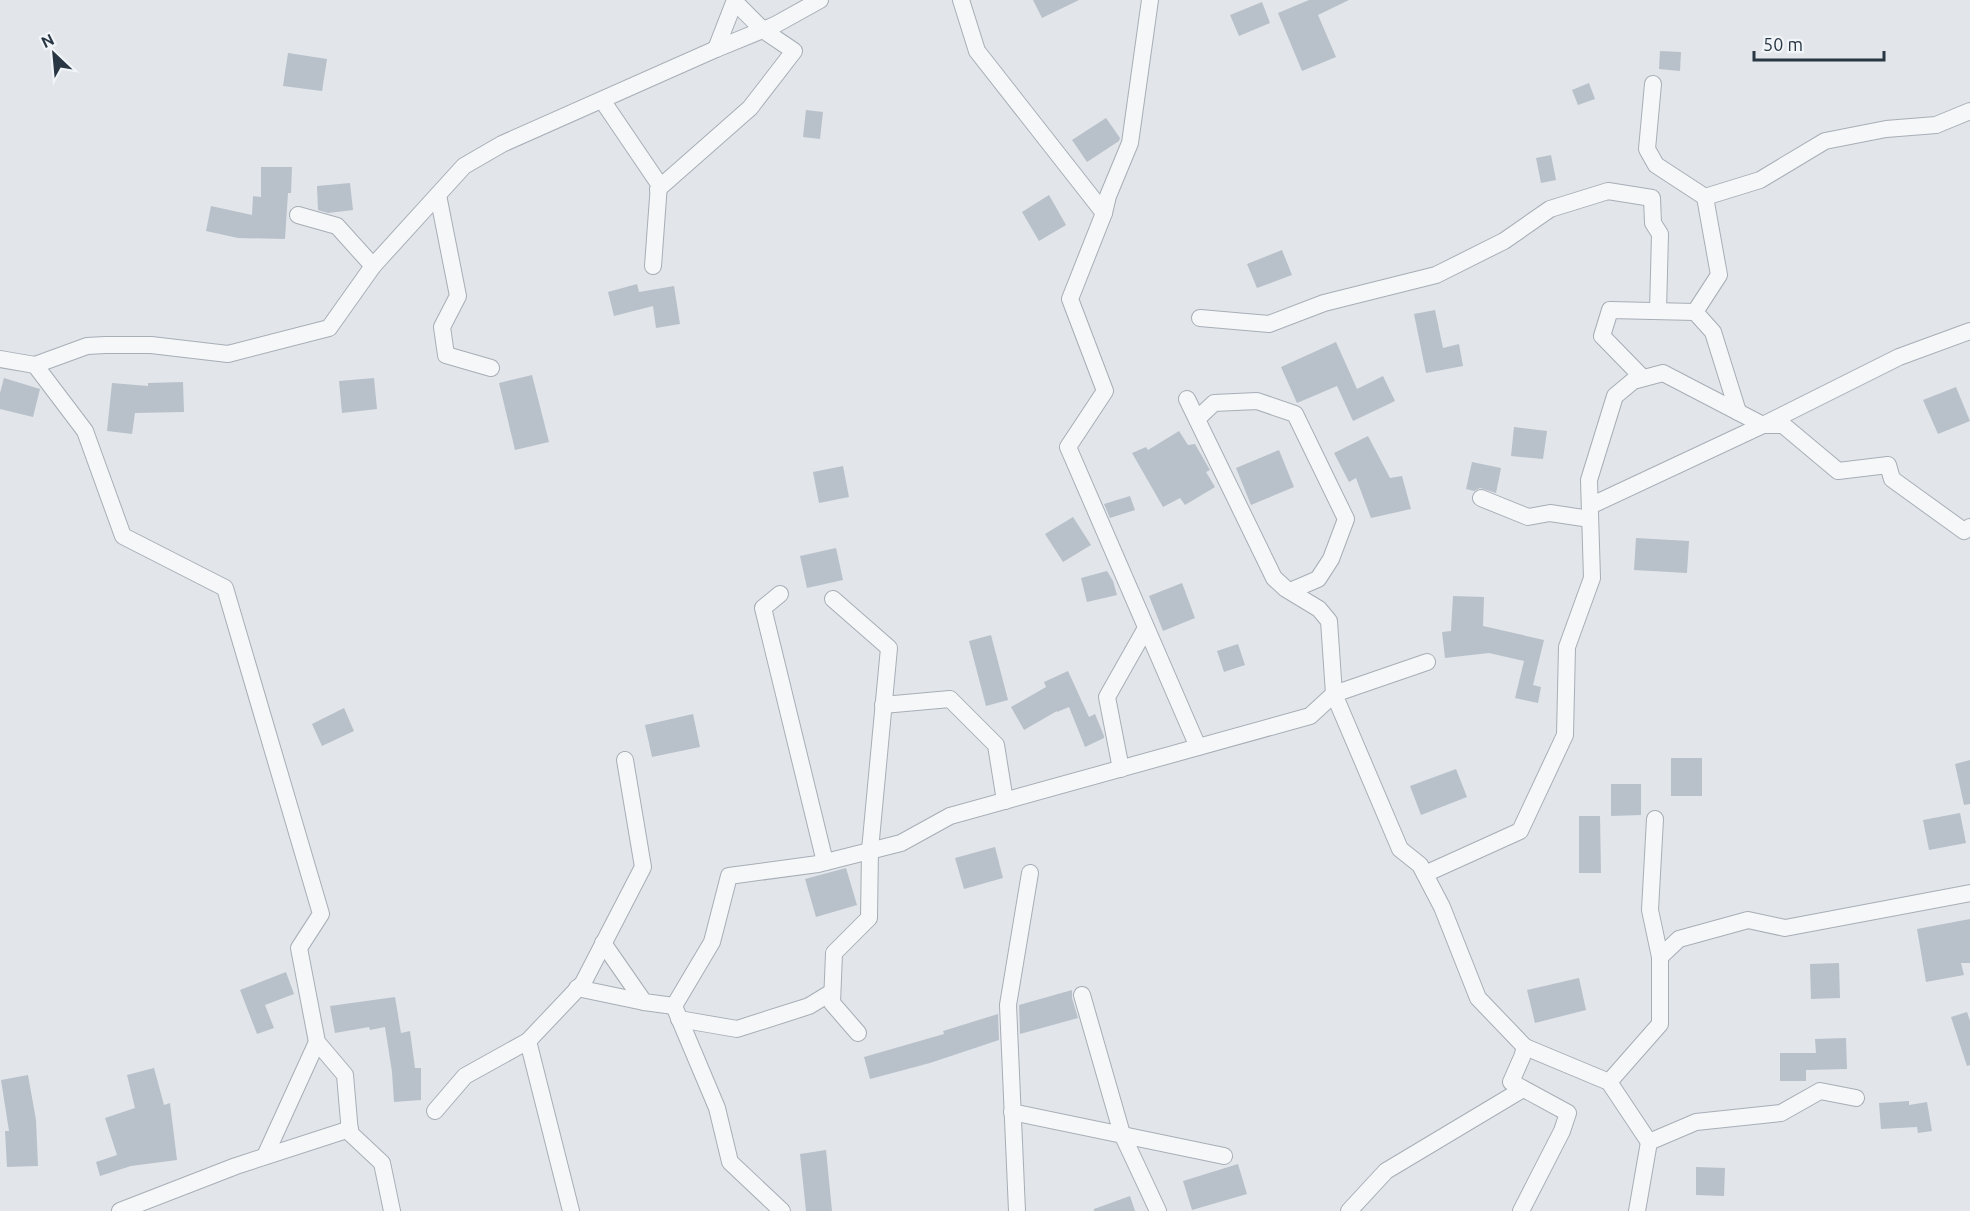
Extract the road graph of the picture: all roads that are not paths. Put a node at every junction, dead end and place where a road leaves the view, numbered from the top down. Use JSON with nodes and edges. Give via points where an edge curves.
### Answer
{"nodes":[{"id":1,"x":820,"y":0,"type":"edge"},
{"id":2,"x":961,"y":0,"type":"edge"},
{"id":3,"x":735,"y":1,"type":"edge"},
{"id":4,"x":1154,"y":1,"type":"edge"},
{"id":5,"x":763,"y":30,"type":"junction"},
{"id":6,"x":717,"y":49,"type":"junction"},
{"id":7,"x":1653,"y":84,"type":"dead end"},
{"id":8,"x":602,"y":100,"type":"junction"},
{"id":9,"x":1970,"y":111,"type":"edge"},
{"id":10,"x":658,"y":189,"type":"junction"},
{"id":11,"x":438,"y":195,"type":"junction"},
{"id":12,"x":1705,"y":197,"type":"junction"},
{"id":13,"x":1104,"y":213,"type":"junction"},
{"id":14,"x":298,"y":215,"type":"dead end"},
{"id":15,"x":373,"y":266,"type":"junction"},
{"id":16,"x":653,"y":266,"type":"dead end"},
{"id":17,"x":1658,"y":311,"type":"junction"},
{"id":18,"x":1695,"y":312,"type":"junction"},
{"id":19,"x":1200,"y":318,"type":"dead end"},
{"id":20,"x":1970,"y":331,"type":"edge"},
{"id":21,"x":0,"y":359,"type":"edge"},
{"id":22,"x":35,"y":364,"type":"junction"},
{"id":23,"x":491,"y":368,"type":"dead end"},
{"id":24,"x":1643,"y":378,"type":"junction"},
{"id":25,"x":1187,"y":399,"type":"dead end"},
{"id":26,"x":1738,"y":412,"type":"junction"},
{"id":27,"x":1197,"y":419,"type":"junction"},
{"id":28,"x":1763,"y":425,"type":"junction"},
{"id":29,"x":1481,"y":498,"type":"dead end"},
{"id":30,"x":1590,"y":512,"type":"junction"},
{"id":31,"x":1970,"y":527,"type":"edge"},
{"id":32,"x":1290,"y":591,"type":"junction"},
{"id":33,"x":780,"y":594,"type":"dead end"},
{"id":34,"x":833,"y":599,"type":"dead end"},
{"id":35,"x":1146,"y":628,"type":"junction"},
{"id":36,"x":1428,"y":662,"type":"dead end"},
{"id":37,"x":1334,"y":694,"type":"junction"},
{"id":38,"x":883,"y":705,"type":"junction"},
{"id":39,"x":1198,"y":747,"type":"junction"},
{"id":40,"x":625,"y":760,"type":"dead end"},
{"id":41,"x":1121,"y":769,"type":"junction"},
{"id":42,"x":1005,"y":801,"type":"junction"},
{"id":43,"x":1655,"y":819,"type":"dead end"},
{"id":44,"x":870,"y":850,"type":"junction"},
{"id":45,"x":825,"y":862,"type":"junction"},
{"id":46,"x":1030,"y":873,"type":"dead end"},
{"id":47,"x":1425,"y":874,"type":"junction"},
{"id":48,"x":1970,"y":893,"type":"edge"},
{"id":49,"x":603,"y":943,"type":"junction"},
{"id":50,"x":1660,"y":957,"type":"junction"},
{"id":51,"x":577,"y":988,"type":"junction"},
{"id":52,"x":832,"y":992,"type":"junction"},
{"id":53,"x":1082,"y":995,"type":"dead end"},
{"id":54,"x":644,"y":1002,"type":"junction"},
{"id":55,"x":676,"y":1012,"type":"junction"},
{"id":56,"x":858,"y":1033,"type":"dead end"},
{"id":57,"x":528,"y":1041,"type":"junction"},
{"id":58,"x":317,"y":1042,"type":"junction"},
{"id":59,"x":1525,"y":1047,"type":"junction"},
{"id":60,"x":1609,"y":1082,"type":"junction"},
{"id":61,"x":1523,"y":1089,"type":"junction"},
{"id":62,"x":1856,"y":1098,"type":"dead end"},
{"id":63,"x":435,"y":1111,"type":"dead end"},
{"id":64,"x":1012,"y":1112,"type":"junction"},
{"id":65,"x":350,"y":1130,"type":"junction"},
{"id":66,"x":1122,"y":1134,"type":"junction"},
{"id":67,"x":1649,"y":1142,"type":"junction"},
{"id":68,"x":265,"y":1156,"type":"junction"},
{"id":69,"x":1224,"y":1156,"type":"dead end"},
{"id":70,"x":120,"y":1211,"type":"edge"},
{"id":71,"x":392,"y":1211,"type":"edge"},
{"id":72,"x":571,"y":1211,"type":"edge"},
{"id":73,"x":782,"y":1211,"type":"edge"},
{"id":74,"x":1017,"y":1211,"type":"edge"},
{"id":75,"x":1158,"y":1211,"type":"edge"},
{"id":76,"x":1349,"y":1211,"type":"edge"},
{"id":77,"x":1521,"y":1211,"type":"edge"},
{"id":78,"x":1637,"y":1211,"type":"edge"}],
"edges":[{"from":1,"to":5,"type":"street"},
{"from":2,"to":13,"type":"street","via":[[977,51]]},
{"from":3,"to":5,"type":"street"},
{"from":3,"to":6,"type":"street"},
{"from":4,"to":13,"type":"street","via":[[1130,142]]},
{"from":5,"to":6,"type":"street"},
{"from":5,"to":10,"type":"street","via":[[794,51],[750,108]]},
{"from":6,"to":8,"type":"street"},
{"from":7,"to":12,"type":"street","via":[[1647,149],[1656,165]]},
{"from":8,"to":10,"type":"street","via":[[659,184]]},
{"from":8,"to":11,"type":"street","via":[[502,144],[464,166]]},
{"from":9,"to":12,"type":"street","via":[[1936,125],[1886,129],[1825,141],[1760,180]]},
{"from":10,"to":16,"type":"street"},
{"from":11,"to":15,"type":"street"},
{"from":11,"to":23,"type":"street","via":[[458,296],[442,327],[446,356]]},
{"from":12,"to":18,"type":"street","via":[[1719,275]]},
{"from":13,"to":35,"type":"street","via":[[1070,299],[1105,391],[1068,447]]},
{"from":14,"to":15,"type":"street","via":[[337,226]]},
{"from":15,"to":22,"type":"street","via":[[329,328],[228,354],[151,345],[105,345],[87,346]]},
{"from":17,"to":18,"type":"street"},
{"from":17,"to":19,"type":"street","via":[[1660,234],[1653,223],[1652,198],[1608,191],[1550,209],[1504,241],[1436,275],[1324,303],[1269,324]]},
{"from":17,"to":24,"type":"street","via":[[1610,309],[1602,336]]},
{"from":18,"to":26,"type":"street","via":[[1713,332]]},
{"from":20,"to":28,"type":"street","via":[[1899,357]]},
{"from":21,"to":22,"type":"street"},
{"from":22,"to":58,"type":"street","via":[[85,431],[123,536],[225,588],[321,914],[299,948]]},
{"from":24,"to":26,"type":"street","via":[[1663,373]]},
{"from":24,"to":30,"type":"street","via":[[1615,396],[1589,480]]},
{"from":25,"to":27,"type":"street"},
{"from":26,"to":28,"type":"street"},
{"from":27,"to":32,"type":"street","via":[[1274,578]]},
{"from":27,"to":32,"type":"street","via":[[1214,403],[1246,401],[1295,414],[1346,519],[1331,559],[1318,579]]},
{"from":28,"to":30,"type":"street"},
{"from":28,"to":31,"type":"street","via":[[1783,425],[1838,471],[1888,465],[1892,479],[1964,531]]},
{"from":29,"to":30,"type":"street","via":[[1528,517]]},
{"from":30,"to":47,"type":"street","via":[[1592,578],[1567,647],[1565,735],[1560,746],[1520,831]]},
{"from":32,"to":37,"type":"street","via":[[1319,609],[1329,621]]},
{"from":33,"to":45,"type":"street","via":[[763,609]]},
{"from":34,"to":38,"type":"street","via":[[889,648]]},
{"from":35,"to":39,"type":"street"},
{"from":35,"to":41,"type":"street","via":[[1107,697]]},
{"from":36,"to":37,"type":"street"},
{"from":37,"to":39,"type":"street","via":[[1310,716]]},
{"from":37,"to":47,"type":"street","via":[[1400,849]]},
{"from":38,"to":42,"type":"street","via":[[950,699],[996,745]]},
{"from":38,"to":44,"type":"street"},
{"from":39,"to":41,"type":"street"},
{"from":40,"to":49,"type":"street","via":[[643,867]]},
{"from":41,"to":42,"type":"street"},
{"from":42,"to":44,"type":"street","via":[[950,816],[901,843]]},
{"from":43,"to":50,"type":"street","via":[[1650,910]]},
{"from":44,"to":45,"type":"street"},
{"from":44,"to":52,"type":"street","via":[[869,918],[834,953]]},
{"from":45,"to":55,"type":"street","via":[[729,876],[712,942]]},
{"from":46,"to":64,"type":"street","via":[[1008,1005]]},
{"from":47,"to":59,"type":"street","via":[[1478,998]]},
{"from":48,"to":50,"type":"street","via":[[1785,928],[1748,920],[1678,939]]},
{"from":49,"to":51,"type":"street"},
{"from":49,"to":54,"type":"street"},
{"from":50,"to":60,"type":"street","via":[[1660,1024]]},
{"from":51,"to":54,"type":"street"},
{"from":51,"to":57,"type":"street"},
{"from":52,"to":55,"type":"street","via":[[809,1006],[737,1029]]},
{"from":52,"to":56,"type":"street","via":[[832,1004]]},
{"from":53,"to":66,"type":"street"},
{"from":54,"to":55,"type":"street"},
{"from":55,"to":73,"type":"street","via":[[717,1108],[730,1162]]},
{"from":57,"to":63,"type":"street","via":[[465,1076]]},
{"from":57,"to":72,"type":"street"},
{"from":58,"to":65,"type":"street","via":[[345,1075]]},
{"from":58,"to":68,"type":"street"},
{"from":59,"to":60,"type":"street"},
{"from":59,"to":61,"type":"street","via":[[1511,1082]]},
{"from":60,"to":67,"type":"street"},
{"from":61,"to":76,"type":"street","via":[[1386,1171]]},
{"from":61,"to":77,"type":"street","via":[[1568,1113]]},
{"from":62,"to":67,"type":"street","via":[[1820,1091],[1780,1113],[1696,1122]]},
{"from":64,"to":66,"type":"street"},
{"from":64,"to":74,"type":"street"},
{"from":65,"to":68,"type":"street"},
{"from":65,"to":71,"type":"street","via":[[382,1163]]},
{"from":66,"to":69,"type":"street"},
{"from":66,"to":75,"type":"street"},
{"from":67,"to":78,"type":"street"},
{"from":68,"to":70,"type":"street"}]}
